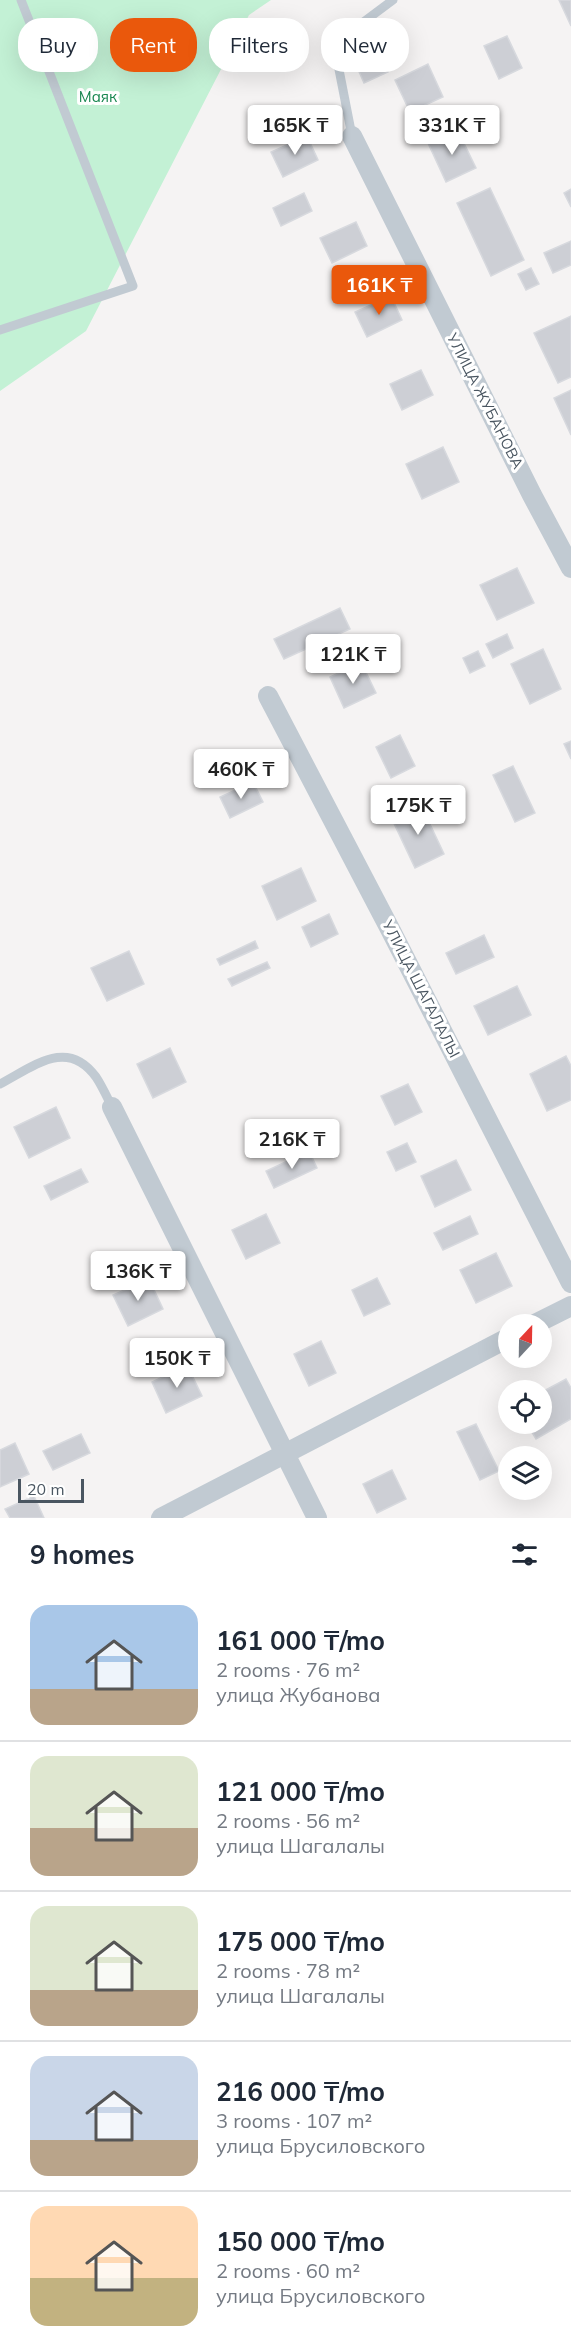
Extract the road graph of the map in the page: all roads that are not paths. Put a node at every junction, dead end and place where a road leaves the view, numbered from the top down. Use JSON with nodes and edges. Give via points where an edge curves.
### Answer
{"nodes":[{"id":1,"x":21,"y":0,"type":"edge"},
{"id":2,"x":393,"y":0,"type":"edge"},
{"id":3,"x":351,"y":136,"type":"joint"},
{"id":4,"x":0,"y":330,"type":"edge"},
{"id":5,"x":571,"y":568,"type":"edge"},
{"id":6,"x":268,"y":696,"type":"dead end"},
{"id":7,"x":0,"y":1084,"type":"edge"},
{"id":8,"x":111,"y":1107,"type":"joint"},
{"id":9,"x":571,"y":1283,"type":"edge"},
{"id":10,"x":571,"y":1306,"type":"edge"},
{"id":11,"x":552,"y":1316,"type":"edge"},
{"id":12,"x":498,"y":1343,"type":"edge"},
{"id":13,"x":284,"y":1454,"type":"junction"},
{"id":14,"x":161,"y":1518,"type":"edge"},
{"id":15,"x":317,"y":1518,"type":"edge"}],
"edges":[{"from":1,"to":4,"type":"lane","via":[[133,286]]},
{"from":2,"to":3,"type":"lane","via":[[334,44]]},
{"from":3,"to":5,"type":"street","name":"УЛИЦА ЖУБАНОВА"},
{"from":6,"to":9,"type":"street","name":"УЛИЦА ШАГАЛАЛЫ"},
{"from":7,"to":8,"type":"lane","via":[[63,1055],[75,1059],[95,1076]]},
{"from":8,"to":13,"type":"street"},
{"from":10,"to":11,"type":"street"},
{"from":12,"to":13,"type":"street"},
{"from":13,"to":14,"type":"street"},
{"from":13,"to":15,"type":"street"}]}
